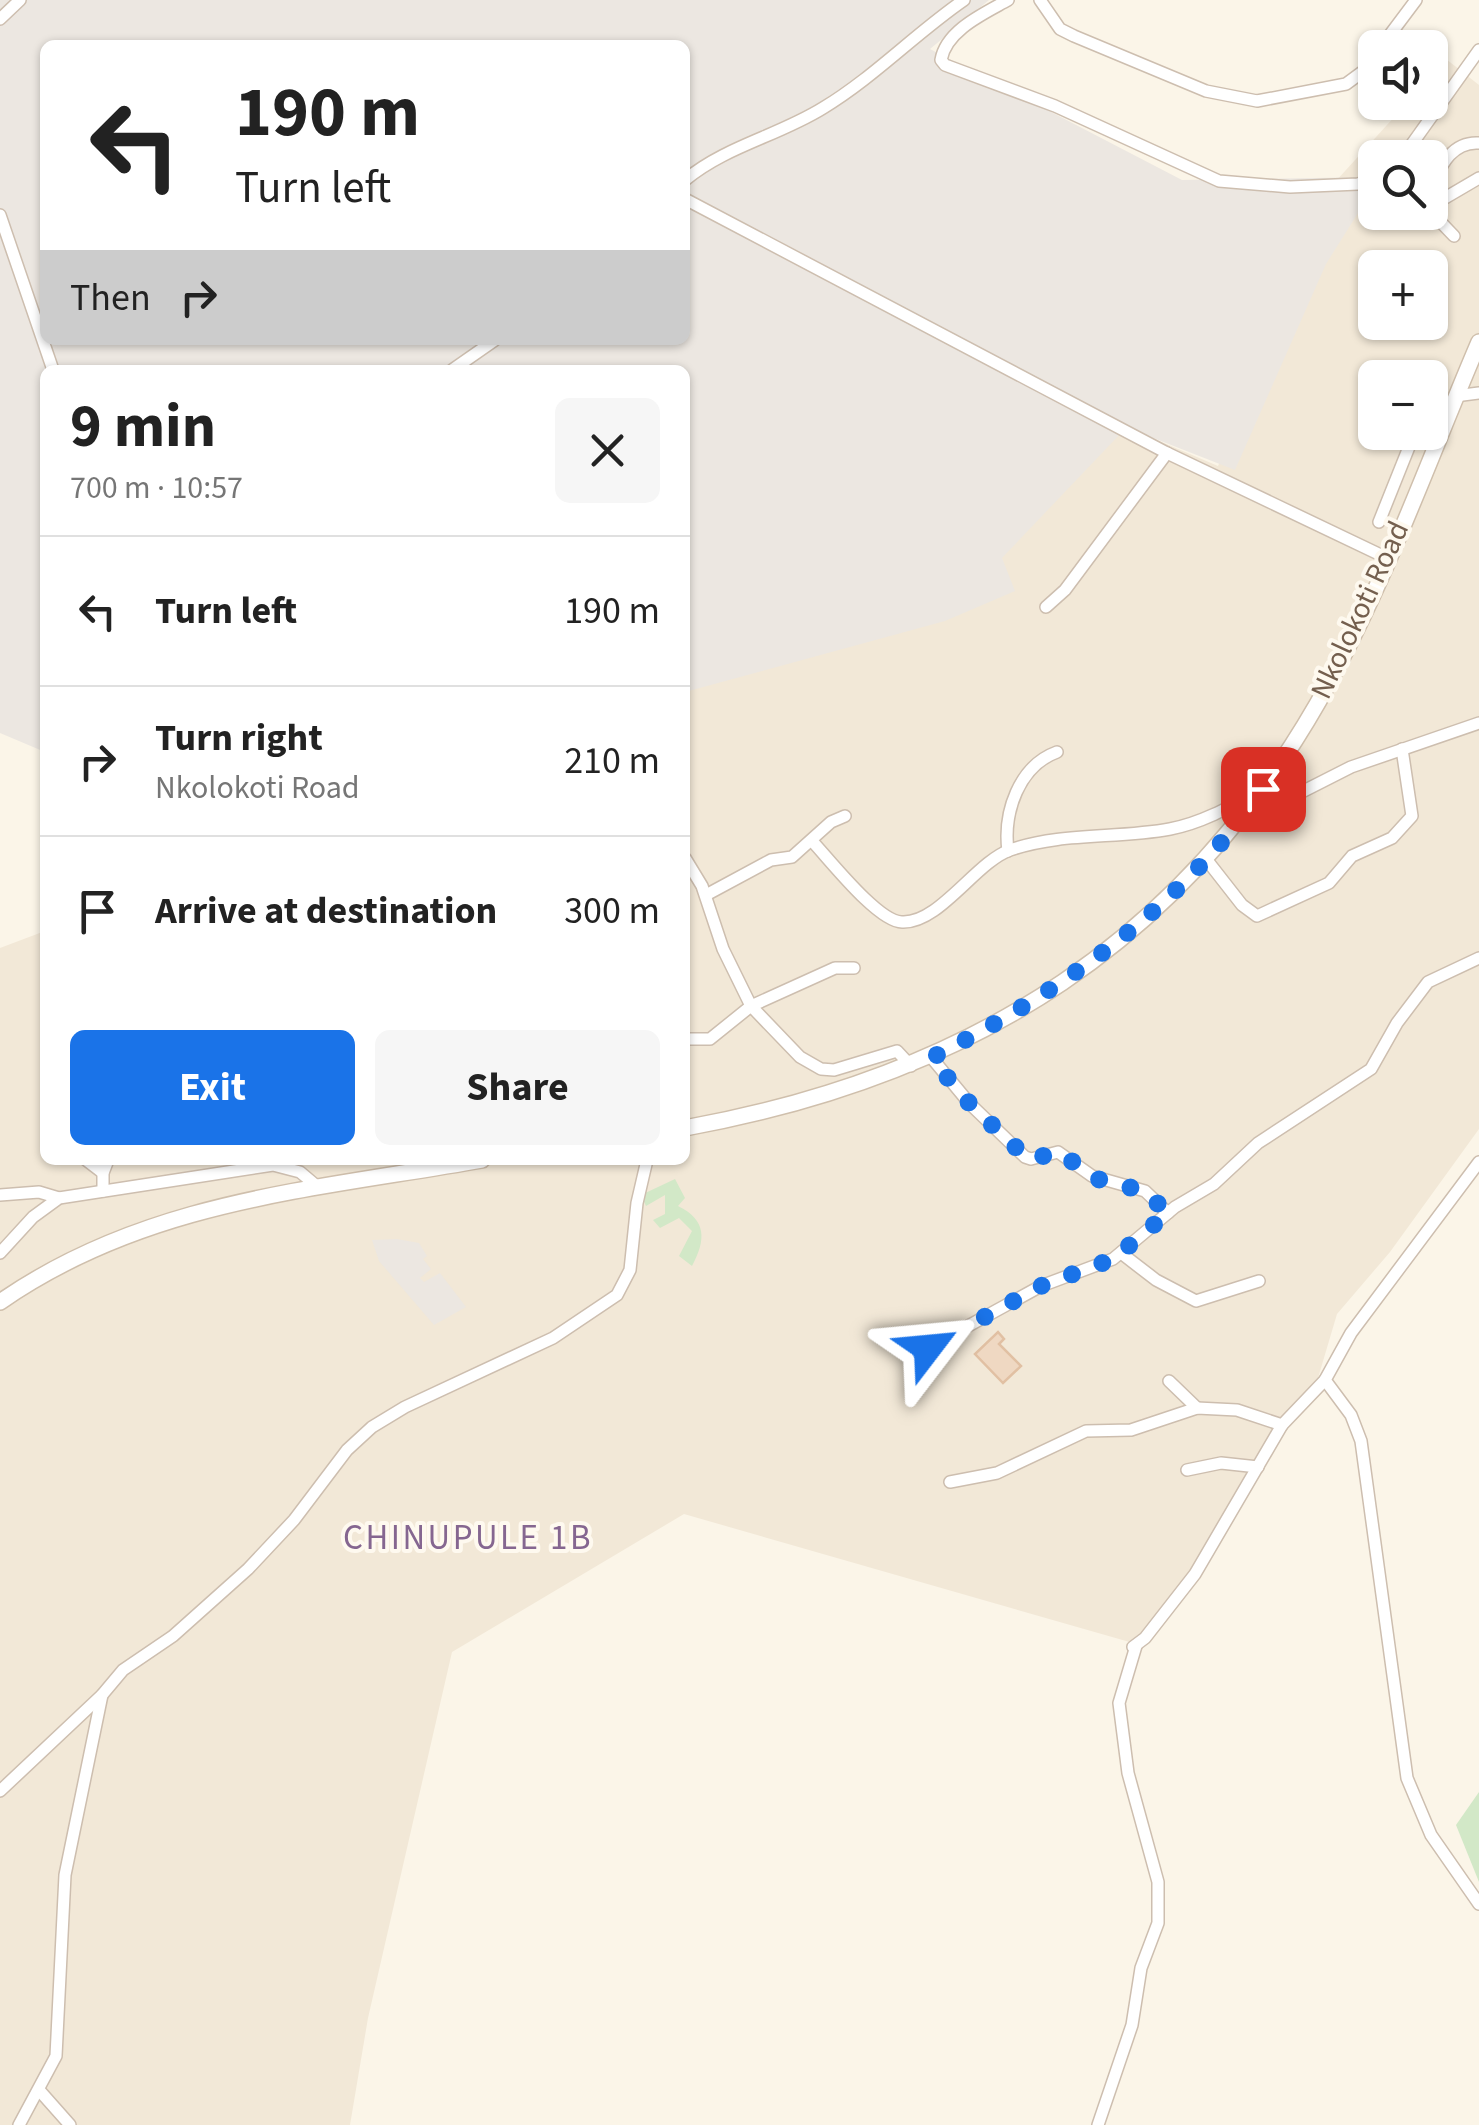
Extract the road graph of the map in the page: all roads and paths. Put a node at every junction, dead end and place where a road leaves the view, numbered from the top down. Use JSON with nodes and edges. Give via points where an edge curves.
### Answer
{"nodes":[{"id":1,"x":20,"y":0,"type":"edge"},
{"id":2,"x":964,"y":0,"type":"edge"},
{"id":3,"x":1008,"y":0,"type":"edge"},
{"id":4,"x":1040,"y":0,"type":"edge"},
{"id":5,"x":1416,"y":0,"type":"edge"},
{"id":6,"x":0,"y":20,"type":"edge"},
{"id":7,"x":1394,"y":30,"type":"edge"},
{"id":8,"x":1479,"y":50,"type":"edge"},
{"id":9,"x":1358,"y":75,"type":"edge"},
{"id":10,"x":1415,"y":140,"type":"edge"},
{"id":11,"x":1479,"y":144,"type":"edge"},
{"id":12,"x":1448,"y":156,"type":"edge"},
{"id":13,"x":690,"y":177,"type":"edge"},
{"id":14,"x":1479,"y":178,"type":"edge"},
{"id":15,"x":1358,"y":184,"type":"edge"},
{"id":16,"x":1448,"y":194,"type":"edge"},
{"id":17,"x":690,"y":202,"type":"edge"},
{"id":18,"x":0,"y":215,"type":"edge"},
{"id":19,"x":1448,"y":230,"type":"edge"},
{"id":20,"x":1454,"y":236,"type":"dead end"},
{"id":21,"x":40,"y":330,"type":"edge"},
{"id":22,"x":1479,"y":342,"type":"edge"},
{"id":23,"x":488,"y":345,"type":"edge"},
{"id":24,"x":459,"y":365,"type":"edge"},
{"id":25,"x":1479,"y":393,"type":"edge"},
{"id":26,"x":1455,"y":396,"type":"junction"},
{"id":27,"x":1448,"y":403,"type":"edge"},
{"id":28,"x":1408,"y":450,"type":"edge"},
{"id":29,"x":1425,"y":450,"type":"edge"},
{"id":30,"x":1166,"y":453,"type":"junction"},
{"id":31,"x":1379,"y":522,"type":"dead end"},
{"id":32,"x":1386,"y":558,"type":"junction"},
{"id":33,"x":1046,"y":607,"type":"dead end"},
{"id":34,"x":1479,"y":722,"type":"edge"},
{"id":35,"x":1402,"y":749,"type":"junction"},
{"id":36,"x":1058,"y":752,"type":"dead end"},
{"id":37,"x":1263,"y":789,"type":"junction"},
{"id":38,"x":1252,"y":805,"type":"junction"},
{"id":39,"x":844,"y":816,"type":"dead end"},
{"id":40,"x":812,"y":840,"type":"junction"},
{"id":41,"x":1008,"y":851,"type":"junction"},
{"id":42,"x":1206,"y":859,"type":"junction"},
{"id":43,"x":690,"y":867,"type":"edge"},
{"id":44,"x":706,"y":895,"type":"junction"},
{"id":45,"x":1479,"y":958,"type":"edge"},
{"id":46,"x":854,"y":968,"type":"dead end"},
{"id":47,"x":751,"y":1006,"type":"junction"},
{"id":48,"x":690,"y":1038,"type":"edge"},
{"id":49,"x":931,"y":1058,"type":"junction"},
{"id":50,"x":911,"y":1066,"type":"junction"},
{"id":51,"x":690,"y":1127,"type":"edge"},
{"id":52,"x":1479,"y":1162,"type":"edge"},
{"id":53,"x":93,"y":1165,"type":"edge"},
{"id":54,"x":106,"y":1165,"type":"edge"},
{"id":55,"x":453,"y":1165,"type":"edge"},
{"id":56,"x":646,"y":1165,"type":"edge"},
{"id":57,"x":103,"y":1173,"type":"junction"},
{"id":58,"x":319,"y":1188,"type":"junction"},
{"id":59,"x":104,"y":1191,"type":"junction"},
{"id":60,"x":0,"y":1195,"type":"edge"},
{"id":61,"x":59,"y":1198,"type":"junction"},
{"id":62,"x":1168,"y":1213,"type":"junction"},
{"id":63,"x":0,"y":1252,"type":"edge"},
{"id":64,"x":1121,"y":1252,"type":"junction"},
{"id":65,"x":1259,"y":1280,"type":"dead end"},
{"id":66,"x":0,"y":1302,"type":"edge"},
{"id":67,"x":928,"y":1348,"type":"dead end"},
{"id":68,"x":1325,"y":1380,"type":"junction"},
{"id":69,"x":1169,"y":1381,"type":"dead end"},
{"id":70,"x":1197,"y":1408,"type":"junction"},
{"id":71,"x":1282,"y":1425,"type":"junction"},
{"id":72,"x":1258,"y":1468,"type":"junction"},
{"id":73,"x":1187,"y":1470,"type":"dead end"},
{"id":74,"x":950,"y":1482,"type":"dead end"},
{"id":75,"x":102,"y":1695,"type":"junction"},
{"id":76,"x":0,"y":1791,"type":"edge"},
{"id":77,"x":1479,"y":1904,"type":"edge"},
{"id":78,"x":39,"y":2090,"type":"junction"},
{"id":79,"x":19,"y":2125,"type":"edge"},
{"id":80,"x":70,"y":2125,"type":"edge"},
{"id":81,"x":1098,"y":2125,"type":"edge"}],
"edges":[{"from":1,"to":6,"type":"street"},
{"from":2,"to":13,"type":"street","via":[[824,108]]},
{"from":3,"to":15,"type":"street","via":[[982,12],[948,43],[945,65],[1038,98],[1219,181]]},
{"from":4,"to":9,"type":"street","via":[[1050,19],[1074,36],[1229,98],[1323,92]]},
{"from":5,"to":7,"type":"street"},
{"from":8,"to":10,"type":"street"},
{"from":11,"to":12,"type":"street"},
{"from":14,"to":16,"type":"street"},
{"from":17,"to":30,"type":"street"},
{"from":18,"to":21,"type":"street"},
{"from":19,"to":20,"type":"street"},
{"from":22,"to":26,"type":"main road","name":"Nkolokoti Road"},
{"from":23,"to":24,"type":"street"},
{"from":25,"to":26,"type":"street"},
{"from":26,"to":27,"type":"main road","name":"Nkolokoti Road"},
{"from":28,"to":31,"type":"street"},
{"from":29,"to":32,"type":"main road","name":"Nkolokoti Road"},
{"from":30,"to":32,"type":"street"},
{"from":30,"to":33,"type":"street"},
{"from":32,"to":37,"type":"main road","name":"Nkolokoti Road","via":[[1332,678]]},
{"from":34,"to":35,"type":"street"},
{"from":35,"to":38,"type":"street","via":[[1282,802]]},
{"from":35,"to":42,"type":"street","via":[[1412,816],[1392,838],[1352,856],[1328,882],[1258,916]]},
{"from":36,"to":41,"type":"street","via":[[1021,783],[1008,819]]},
{"from":37,"to":38,"type":"main road","name":"Nkolokoti Road"},
{"from":37,"to":41,"type":"street","via":[[1174,828]]},
{"from":38,"to":42,"type":"main road","name":"Nkolokoti Road"},
{"from":39,"to":40,"type":"street"},
{"from":40,"to":41,"type":"street","via":[[898,922],[939,905]]},
{"from":40,"to":44,"type":"street","via":[[792,857],[771,860]]},
{"from":42,"to":49,"type":"main road","name":"Nkolokoti Road","via":[[1105,953],[1042,998]]},
{"from":43,"to":44,"type":"street"},
{"from":44,"to":47,"type":"street"},
{"from":45,"to":62,"type":"street","via":[[1428,982],[1371,1069],[1258,1143],[1214,1184]]},
{"from":46,"to":47,"type":"street","via":[[834,968]]},
{"from":47,"to":48,"type":"street","via":[[710,1039]]},
{"from":47,"to":50,"type":"street","via":[[814,1066],[848,1068],[894,1051]]},
{"from":49,"to":50,"type":"main road","name":"Nkolokoti Road"},
{"from":49,"to":62,"type":"street","via":[[1026,1157],[1058,1152],[1100,1180],[1144,1191]]},
{"from":50,"to":51,"type":"main road","name":"Nkolokoti Road","via":[[807,1101]]},
{"from":52,"to":68,"type":"street","via":[[1351,1333]]},
{"from":53,"to":57,"type":"street"},
{"from":54,"to":57,"type":"street"},
{"from":55,"to":58,"type":"main road"},
{"from":56,"to":75,"type":"street","via":[[630,1270],[617,1295],[553,1338],[372,1426],[248,1569],[123,1670]]},
{"from":57,"to":59,"type":"street"},
{"from":58,"to":59,"type":"street","via":[[300,1172],[272,1165]]},
{"from":58,"to":66,"type":"main road","via":[[176,1217],[65,1263]]},
{"from":59,"to":61,"type":"street"},
{"from":60,"to":61,"type":"street"},
{"from":61,"to":63,"type":"street"},
{"from":62,"to":64,"type":"street"},
{"from":64,"to":65,"type":"street","via":[[1196,1301]]},
{"from":64,"to":67,"type":"street","via":[[1004,1304]]},
{"from":68,"to":71,"type":"street"},
{"from":68,"to":77,"type":"street","via":[[1361,1441],[1406,1778],[1431,1835]]},
{"from":69,"to":70,"type":"street"},
{"from":70,"to":71,"type":"street","via":[[1247,1412]]},
{"from":70,"to":74,"type":"street","via":[[1132,1430],[1086,1431],[988,1476]]},
{"from":71,"to":72,"type":"street"},
{"from":72,"to":73,"type":"street","via":[[1221,1463]]},
{"from":72,"to":81,"type":"street","via":[[1196,1574],[1134,1647],[1119,1704],[1128,1774],[1158,1882],[1158,1922]]},
{"from":75,"to":76,"type":"street"},
{"from":75,"to":78,"type":"street","via":[[65,1874],[56,2056]]},
{"from":78,"to":79,"type":"street"},
{"from":78,"to":80,"type":"street"}]}
